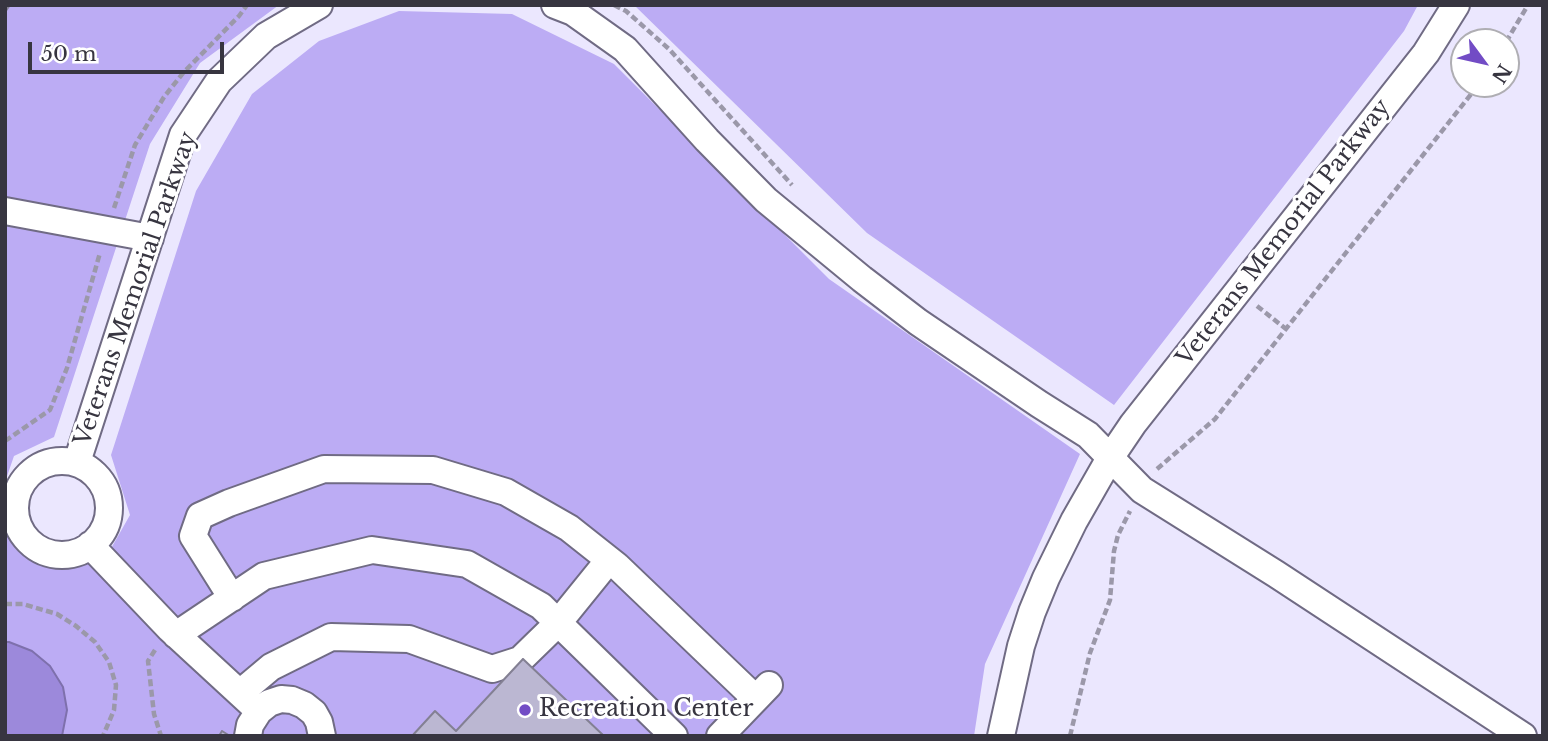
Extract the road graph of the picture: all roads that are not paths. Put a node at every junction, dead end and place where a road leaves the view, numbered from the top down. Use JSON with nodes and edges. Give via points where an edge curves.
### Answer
{"nodes":[{"id":1,"x":319,"y":5,"type":"edge"},
{"id":2,"x":555,"y":5,"type":"edge"},
{"id":3,"x":1455,"y":5,"type":"edge"},
{"id":4,"x":5,"y":211,"type":"edge"},
{"id":5,"x":150,"y":238,"type":"junction"},
{"id":6,"x":1110,"y":458,"type":"junction"},
{"id":7,"x":77,"y":462,"type":"junction"},
{"id":8,"x":12,"y":532,"type":"edge"},
{"id":9,"x":90,"y":545,"type":"junction"},
{"id":10,"x":609,"y":560,"type":"junction"},
{"id":11,"x":232,"y":597,"type":"junction"},
{"id":12,"x":558,"y":623,"type":"junction"},
{"id":13,"x":173,"y":632,"type":"junction"},
{"id":14,"x":249,"y":702,"type":"junction"},
{"id":15,"x":248,"y":736,"type":"edge"},
{"id":16,"x":321,"y":736,"type":"edge"},
{"id":17,"x":674,"y":736,"type":"edge"},
{"id":18,"x":720,"y":736,"type":"edge"},
{"id":19,"x":1002,"y":736,"type":"edge"},
{"id":20,"x":1523,"y":736,"type":"edge"}],
"edges":[{"from":1,"to":5,"type":"street","name":"Veterans Memorial Parkway","via":[[266,36],[219,81],[183,135]]},
{"from":2,"to":6,"type":"street","via":[[573,12],[625,49],[766,200],[862,279],[918,322],[1088,435]]},
{"from":3,"to":6,"type":"street","name":"Veterans Memorial Parkway","via":[[1426,53]]},
{"from":4,"to":5,"type":"street"},
{"from":5,"to":7,"type":"street","name":"Veterans Memorial Parkway"},
{"from":6,"to":19,"type":"street","name":"Veterans Memorial Parkway","via":[[1064,540],[1032,612]]},
{"from":6,"to":20,"type":"street","via":[[1142,490]]},
{"from":7,"to":8,"type":"street","via":[[45,463],[31,471],[15,498]]},
{"from":7,"to":9,"type":"street","via":[[103,484],[108,500],[102,533]]},
{"from":8,"to":9,"type":"street","via":[[51,554],[65,555]]},
{"from":9,"to":13,"type":"street"},
{"from":10,"to":11,"type":"street","via":[[569,528],[506,492],[433,470],[324,469],[200,516],[193,536]]},
{"from":10,"to":12,"type":"street"},
{"from":10,"to":18,"type":"street","via":[[762,692]]},
{"from":11,"to":12,"type":"street","via":[[264,576],[372,550],[467,564],[541,606]]},
{"from":11,"to":13,"type":"street"},
{"from":12,"to":14,"type":"street","via":[[520,660],[492,669],[409,639],[331,638],[271,667]]},
{"from":12,"to":17,"type":"street"},
{"from":13,"to":14,"type":"street"},
{"from":14,"to":15,"type":"street"},
{"from":14,"to":16,"type":"street","via":[[281,699],[304,705],[319,722]]}]}
